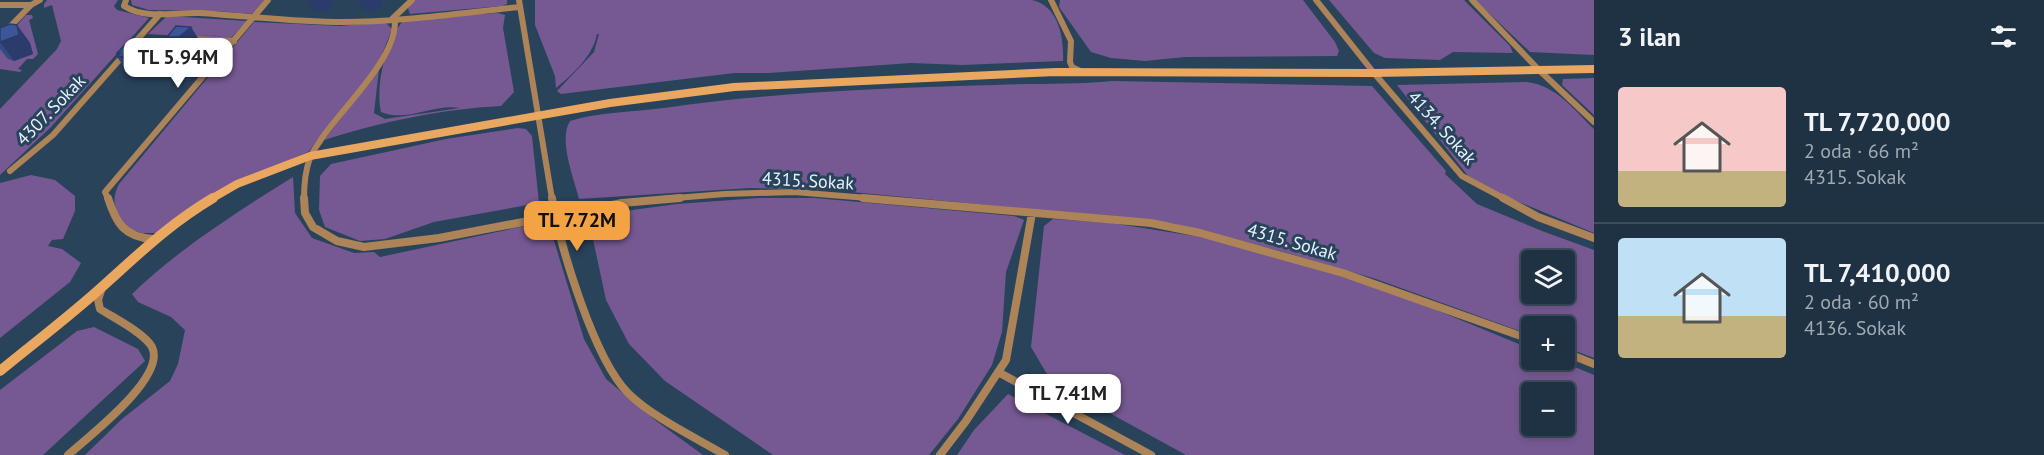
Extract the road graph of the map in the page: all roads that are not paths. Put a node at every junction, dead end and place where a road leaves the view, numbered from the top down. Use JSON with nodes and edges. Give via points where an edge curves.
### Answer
{"nodes":[{"id":1,"x":40,"y":0,"type":"edge"},
{"id":2,"x":126,"y":0,"type":"edge"},
{"id":3,"x":268,"y":0,"type":"edge"},
{"id":4,"x":412,"y":0,"type":"edge"},
{"id":5,"x":1049,"y":0,"type":"edge"},
{"id":6,"x":1316,"y":0,"type":"edge"},
{"id":7,"x":1472,"y":0,"type":"edge"},
{"id":8,"x":520,"y":4,"type":"edge"},
{"id":9,"x":0,"y":5,"type":"edge"},
{"id":10,"x":31,"y":5,"type":"junction"},
{"id":11,"x":160,"y":14,"type":"junction"},
{"id":12,"x":253,"y":18,"type":"junction"},
{"id":13,"x":392,"y":19,"type":"junction"},
{"id":14,"x":0,"y":37,"type":"edge"},
{"id":15,"x":185,"y":39,"type":"edge"},
{"id":16,"x":234,"y":41,"type":"junction"},
{"id":17,"x":1594,"y":69,"type":"edge"},
{"id":18,"x":1539,"y":70,"type":"junction"},
{"id":19,"x":1084,"y":73,"type":"junction"},
{"id":20,"x":1374,"y":74,"type":"junction"},
{"id":21,"x":538,"y":117,"type":"junction"},
{"id":22,"x":1594,"y":122,"type":"edge"},
{"id":23,"x":310,"y":156,"type":"junction"},
{"id":24,"x":10,"y":171,"type":"dead end"},
{"id":25,"x":1032,"y":213,"type":"junction"},
{"id":26,"x":555,"y":215,"type":"junction"},
{"id":27,"x":1594,"y":238,"type":"edge"},
{"id":28,"x":153,"y":239,"type":"junction"},
{"id":29,"x":102,"y":287,"type":"junction"},
{"id":30,"x":1521,"y":336,"type":"edge"},
{"id":31,"x":1575,"y":356,"type":"edge"},
{"id":32,"x":1594,"y":364,"type":"edge"},
{"id":33,"x":0,"y":371,"type":"edge"},
{"id":34,"x":998,"y":372,"type":"junction"},
{"id":35,"x":68,"y":455,"type":"edge"},
{"id":36,"x":725,"y":455,"type":"edge"},
{"id":37,"x":940,"y":455,"type":"edge"},
{"id":38,"x":1151,"y":455,"type":"edge"}],
"edges":[{"from":1,"to":10,"type":"street"},
{"from":2,"to":11,"type":"street","via":[[124,6],[128,10]]},
{"from":3,"to":12,"type":"street"},
{"from":4,"to":13,"type":"street"},
{"from":5,"to":19,"type":"street","via":[[1071,41],[1072,67]]},
{"from":6,"to":20,"type":"street","name":"4134. Sokak"},
{"from":7,"to":18,"type":"street"},
{"from":8,"to":13,"type":"street"},
{"from":8,"to":21,"type":"street"},
{"from":9,"to":10,"type":"street"},
{"from":10,"to":14,"type":"street"},
{"from":11,"to":12,"type":"street"},
{"from":11,"to":24,"type":"street","name":"4307. Sokak","via":[[53,135]]},
{"from":12,"to":13,"type":"street","via":[[342,22]]},
{"from":12,"to":16,"type":"street"},
{"from":13,"to":23,"type":"street","name":"4315. Sokak","via":[[395,30],[382,62]]},
{"from":15,"to":16,"type":"street"},
{"from":16,"to":28,"type":"street","via":[[105,192],[120,226],[144,239]]},
{"from":17,"to":18,"type":"street"},
{"from":18,"to":20,"type":"street"},
{"from":18,"to":22,"type":"street"},
{"from":19,"to":20,"type":"street"},
{"from":19,"to":21,"type":"street","via":[[734,87]]},
{"from":20,"to":27,"type":"street","name":"4134. Sokak","via":[[1462,176],[1538,217]]},
{"from":21,"to":23,"type":"street"},
{"from":21,"to":26,"type":"street"},
{"from":23,"to":26,"type":"street","name":"4315. Sokak","via":[[304,186],[305,213],[313,227],[338,241],[375,246]]},
{"from":23,"to":28,"type":"street","via":[[237,184]]},
{"from":25,"to":26,"type":"street","name":"4315. Sokak","via":[[794,192],[622,202]]},
{"from":25,"to":30,"type":"street","name":"4315. Sokak","via":[[1151,223],[1231,240],[1313,262]]},
{"from":25,"to":34,"type":"street","via":[[1006,360]]},
{"from":26,"to":36,"type":"street","via":[[565,255],[603,357],[628,393]]},
{"from":28,"to":29,"type":"street"},
{"from":29,"to":33,"type":"street"},
{"from":29,"to":35,"type":"street","via":[[100,309],[152,347],[151,371],[131,398]]},
{"from":31,"to":32,"type":"street"},
{"from":34,"to":37,"type":"street"},
{"from":34,"to":38,"type":"street"}]}
